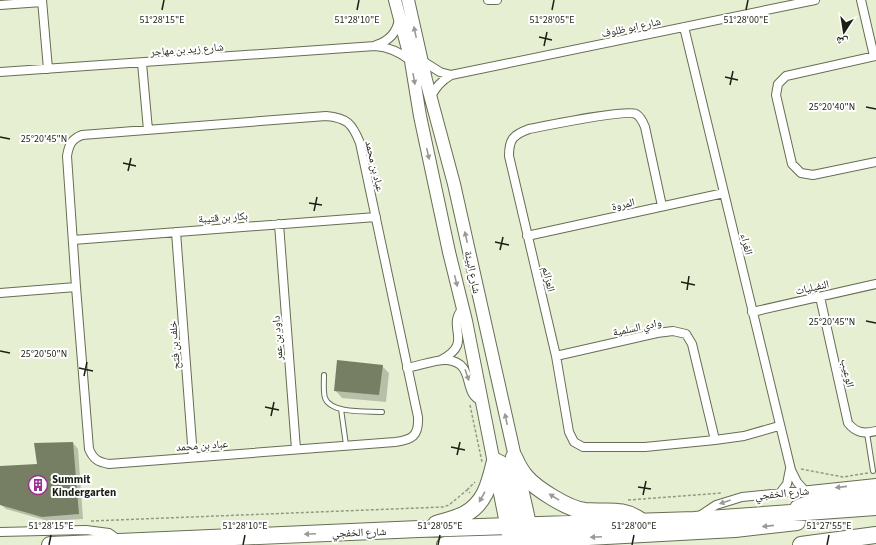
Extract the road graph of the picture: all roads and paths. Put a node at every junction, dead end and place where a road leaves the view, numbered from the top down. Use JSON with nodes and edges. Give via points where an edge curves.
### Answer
{"nodes":[{"id":1,"x":396,"y":0,"type":"edge"},
{"id":2,"x":408,"y":0,"type":"edge"},
{"id":3,"x":488,"y":0,"type":"edge"},
{"id":4,"x":497,"y":0,"type":"edge"},
{"id":5,"x":815,"y":0,"type":"edge"},
{"id":6,"x":861,"y":0,"type":"edge"},
{"id":7,"x":42,"y":1,"type":"edge"},
{"id":8,"x":789,"y":3,"type":"edge"},
{"id":9,"x":0,"y":5,"type":"edge"},
{"id":10,"x":400,"y":17,"type":"junction"},
{"id":11,"x":684,"y":27,"type":"junction"},
{"id":12,"x":375,"y":46,"type":"junction"},
{"id":13,"x":875,"y":56,"type":"edge"},
{"id":14,"x":416,"y":61,"type":"junction"},
{"id":15,"x":142,"y":63,"type":"junction"},
{"id":16,"x":48,"y":69,"type":"junction"},
{"id":17,"x":0,"y":72,"type":"edge"},
{"id":18,"x":451,"y":75,"type":"junction"},
{"id":19,"x":430,"y":98,"type":"junction"},
{"id":20,"x":148,"y":130,"type":"junction"},
{"id":21,"x":876,"y":162,"type":"edge"},
{"id":22,"x":724,"y":193,"type":"junction"},
{"id":23,"x":662,"y":206,"type":"junction"},
{"id":24,"x":376,"y":217,"type":"junction"},
{"id":25,"x":279,"y":224,"type":"junction"},
{"id":26,"x":176,"y":232,"type":"junction"},
{"id":27,"x":527,"y":236,"type":"junction"},
{"id":28,"x":73,"y":240,"type":"junction"},
{"id":29,"x":876,"y":284,"type":"edge"},
{"id":30,"x":76,"y":287,"type":"junction"},
{"id":31,"x":0,"y":293,"type":"edge"},
{"id":32,"x":820,"y":297,"type":"junction"},
{"id":33,"x":463,"y":308,"type":"junction"},
{"id":34,"x":752,"y":312,"type":"junction"},
{"id":35,"x":556,"y":356,"type":"junction"},
{"id":36,"x":441,"y":360,"type":"junction"},
{"id":37,"x":407,"y":368,"type":"junction"},
{"id":38,"x":324,"y":375,"type":"dead end"},
{"id":39,"x":469,"y":401,"type":"dead end"},
{"id":40,"x":482,"y":401,"type":"junction"},
{"id":41,"x":341,"y":409,"type":"junction"},
{"id":42,"x":382,"y":412,"type":"dead end"},
{"id":43,"x":779,"y":426,"type":"junction"},
{"id":44,"x":876,"y":431,"type":"edge"},
{"id":45,"x":867,"y":433,"type":"junction"},
{"id":46,"x":715,"y":440,"type":"junction"},
{"id":47,"x":346,"y":446,"type":"junction"},
{"id":48,"x":296,"y":449,"type":"junction"},
{"id":49,"x":193,"y":457,"type":"junction"},
{"id":50,"x":514,"y":457,"type":"junction"},
{"id":51,"x":489,"y":464,"type":"junction"},
{"id":52,"x":790,"y":467,"type":"junction"},
{"id":53,"x":871,"y":472,"type":"joint"},
{"id":54,"x":476,"y":481,"type":"dead end"},
{"id":55,"x":876,"y":482,"type":"edge"},
{"id":56,"x":466,"y":490,"type":"junction"},
{"id":57,"x":805,"y":490,"type":"junction"},
{"id":58,"x":876,"y":492,"type":"edge"},
{"id":59,"x":722,"y":493,"type":"dead end"},
{"id":60,"x":780,"y":493,"type":"junction"},
{"id":61,"x":622,"y":501,"type":"dead end"},
{"id":62,"x":481,"y":502,"type":"junction"},
{"id":63,"x":876,"y":507,"type":"edge"},
{"id":64,"x":789,"y":512,"type":"junction"},
{"id":65,"x":876,"y":514,"type":"edge"},
{"id":66,"x":694,"y":520,"type":"junction"},
{"id":67,"x":87,"y":521,"type":"dead end"},
{"id":68,"x":643,"y":522,"type":"junction"},
{"id":69,"x":419,"y":530,"type":"junction"},
{"id":70,"x":1,"y":532,"type":"edge"},
{"id":71,"x":876,"y":535,"type":"edge"},
{"id":72,"x":521,"y":538,"type":"edge"},
{"id":73,"x":121,"y":542,"type":"junction"},
{"id":74,"x":50,"y":545,"type":"edge"},
{"id":75,"x":445,"y":545,"type":"edge"},
{"id":76,"x":801,"y":545,"type":"edge"}],
"edges":[{"from":1,"to":10,"type":"street","name":"شارع البيئة"},
{"from":14,"to":2,"type":"street","name":"شارع البيئة","one_way":true},
{"from":3,"to":4,"type":"street"},
{"from":5,"to":8,"type":"street","name":"شارع ابو ظلوف"},
{"from":6,"to":13,"type":"street"},
{"from":7,"to":9,"type":"street"},
{"from":7,"to":16,"type":"street"},
{"from":8,"to":11,"type":"street","name":"شارع ابو ظلوف"},
{"from":10,"to":12,"type":"street","name":"شارع زيد بن مهاجر","via":[[392,36]]},
{"from":10,"to":14,"type":"street","name":"شارع البيئة"},
{"from":11,"to":18,"type":"street","name":"شارع ابو ظلوف"},
{"from":11,"to":22,"type":"street","name":"الغراء"},
{"from":12,"to":14,"type":"street","name":"شارع زيد بن مهاجر","via":[[383,46]]},
{"from":12,"to":15,"type":"street","name":"شارع زيد بن مهاجر"},
{"from":13,"to":21,"type":"street","via":[[786,76],[778,84],[776,95],[792,164],[801,173],[813,174]]},
{"from":14,"to":18,"type":"street"},
{"from":14,"to":19,"type":"street","name":"شارع البيئة"},
{"from":14,"to":33,"type":"street","name":"شارع البيئة","one_way":true,"via":[[420,116]]},
{"from":15,"to":16,"type":"street","name":"شارع زيد بن مهاجر"},
{"from":15,"to":20,"type":"street"},
{"from":16,"to":17,"type":"street","name":"شارع زيد بن مهاجر"},
{"from":18,"to":19,"type":"street","name":"شارع ابو ظلوف","via":[[435,88]]},
{"from":50,"to":19,"type":"street","name":"شارع البيئة","one_way":true,"via":[[456,192]]},
{"from":20,"to":24,"type":"street","name":"عباد بن محمد","via":[[339,117],[352,126],[358,138]]},
{"from":20,"to":28,"type":"street","name":"عباد بن محمد","via":[[82,135],[71,142],[67,156]]},
{"from":22,"to":23,"type":"street","name":"المروة"},
{"from":22,"to":34,"type":"street","name":"الغراء"},
{"from":23,"to":27,"type":"street","name":"المروة"},
{"from":23,"to":27,"type":"street","name":"العزائم","via":[[645,127],[642,119],[636,114],[619,113],[529,129],[512,138],[509,145],[509,156]]},
{"from":24,"to":25,"type":"street","name":"بكار بن قتيبة"},
{"from":24,"to":37,"type":"street","name":"عباد بن محمد"},
{"from":25,"to":26,"type":"street","name":"بكار بن قتيبة"},
{"from":25,"to":48,"type":"street","name":"داود بن عمر"},
{"from":26,"to":28,"type":"street","name":"بكار بن قتيبة"},
{"from":26,"to":49,"type":"street","name":"خلف بن فتح"},
{"from":27,"to":35,"type":"street","name":"العزائم"},
{"from":28,"to":30,"type":"street","name":"عباد بن محمد"},
{"from":29,"to":32,"type":"street","name":"النفيليات"},
{"from":30,"to":31,"type":"street"},
{"from":30,"to":49,"type":"street","name":"عباد بن محمد","via":[[91,455],[101,463],[109,464]]},
{"from":32,"to":34,"type":"street","name":"النفيليات"},
{"from":32,"to":45,"type":"street","name":"الوعيب","via":[[848,423],[856,431]]},
{"from":33,"to":36,"type":"street","via":[[456,320],[459,339],[457,347],[452,354]]},
{"from":33,"to":40,"type":"street","name":"شارع البيئة"},
{"from":34,"to":43,"type":"street","name":"الغراء"},
{"from":35,"to":46,"type":"street","name":"العزائم","via":[[570,432],[574,442],[583,447],[645,447]]},
{"from":35,"to":46,"type":"street","name":"وادي السلمية","via":[[657,333],[673,331],[686,334],[692,344]]},
{"from":36,"to":37,"type":"street"},
{"from":36,"to":40,"type":"street","one_way":true,"via":[[452,361],[464,369],[472,394]]},
{"from":37,"to":47,"type":"street","name":"عباد بن محمد","via":[[418,417],[417,431],[406,441]]},
{"from":38,"to":41,"type":"lane","via":[[326,400]]},
{"from":39,"to":51,"type":"path"},
{"from":40,"to":51,"type":"street","name":"شارع البيئة"},
{"from":41,"to":42,"type":"lane"},
{"from":41,"to":47,"type":"lane"},
{"from":43,"to":46,"type":"street","name":"العزائم","via":[[744,436]]},
{"from":43,"to":52,"type":"street","name":"الغراء"},
{"from":44,"to":45,"type":"street"},
{"from":45,"to":53,"type":"lane"},
{"from":47,"to":48,"type":"street","name":"عباد بن محمد"},
{"from":48,"to":49,"type":"street","name":"عباد بن محمد"},
{"from":68,"to":50,"type":"highway","one_way":true,"via":[[622,512],[586,511],[565,505],[530,481],[520,470]]},
{"from":50,"to":72,"type":"street","name":"شارع البيئة"},
{"from":51,"to":62,"type":"highway","one_way":true,"via":[[490,481]]},
{"from":51,"to":72,"type":"highway","via":[[501,464],[506,471]]},
{"from":52,"to":53,"type":"path","via":[[843,477]]},
{"from":52,"to":57,"type":"street","name":"الغراء","via":[[794,478]]},
{"from":52,"to":60,"type":"street","name":"الغراء","via":[[787,484]]},
{"from":54,"to":56,"type":"path"},
{"from":55,"to":57,"type":"street","name":"شارع الخفجي","one_way":true},
{"from":56,"to":62,"type":"path"},
{"from":56,"to":67,"type":"path","via":[[443,507]]},
{"from":57,"to":60,"type":"street","name":"شارع الخفجي"},
{"from":58,"to":64,"type":"highway","via":[[819,499]]},
{"from":59,"to":61,"type":"path"},
{"from":60,"to":66,"type":"street","name":"شارع الخفجي","one_way":true,"via":[[729,500],[716,505]]},
{"from":62,"to":69,"type":"highway","via":[[465,514]]},
{"from":63,"to":64,"type":"highway","name":"شارع الخفجي"},
{"from":64,"to":66,"type":"highway","name":"شارع الخفجي"},
{"from":65,"to":72,"type":"highway","one_way":true,"via":[[735,529]]},
{"from":66,"to":68,"type":"highway","name":"شارع الخفجي"},
{"from":68,"to":72,"type":"highway","name":"شارع الخفجي"},
{"from":69,"to":72,"type":"highway","name":"شارع الخفجي"},
{"from":69,"to":73,"type":"highway","name":"شارع الخفجي","one_way":true},
{"from":70,"to":73,"type":"street","via":[[96,531],[109,533]]},
{"from":71,"to":76,"type":"highway"},
{"from":72,"to":75,"type":"highway"},
{"from":73,"to":74,"type":"highway","name":"شارع الخفجي"}]}
